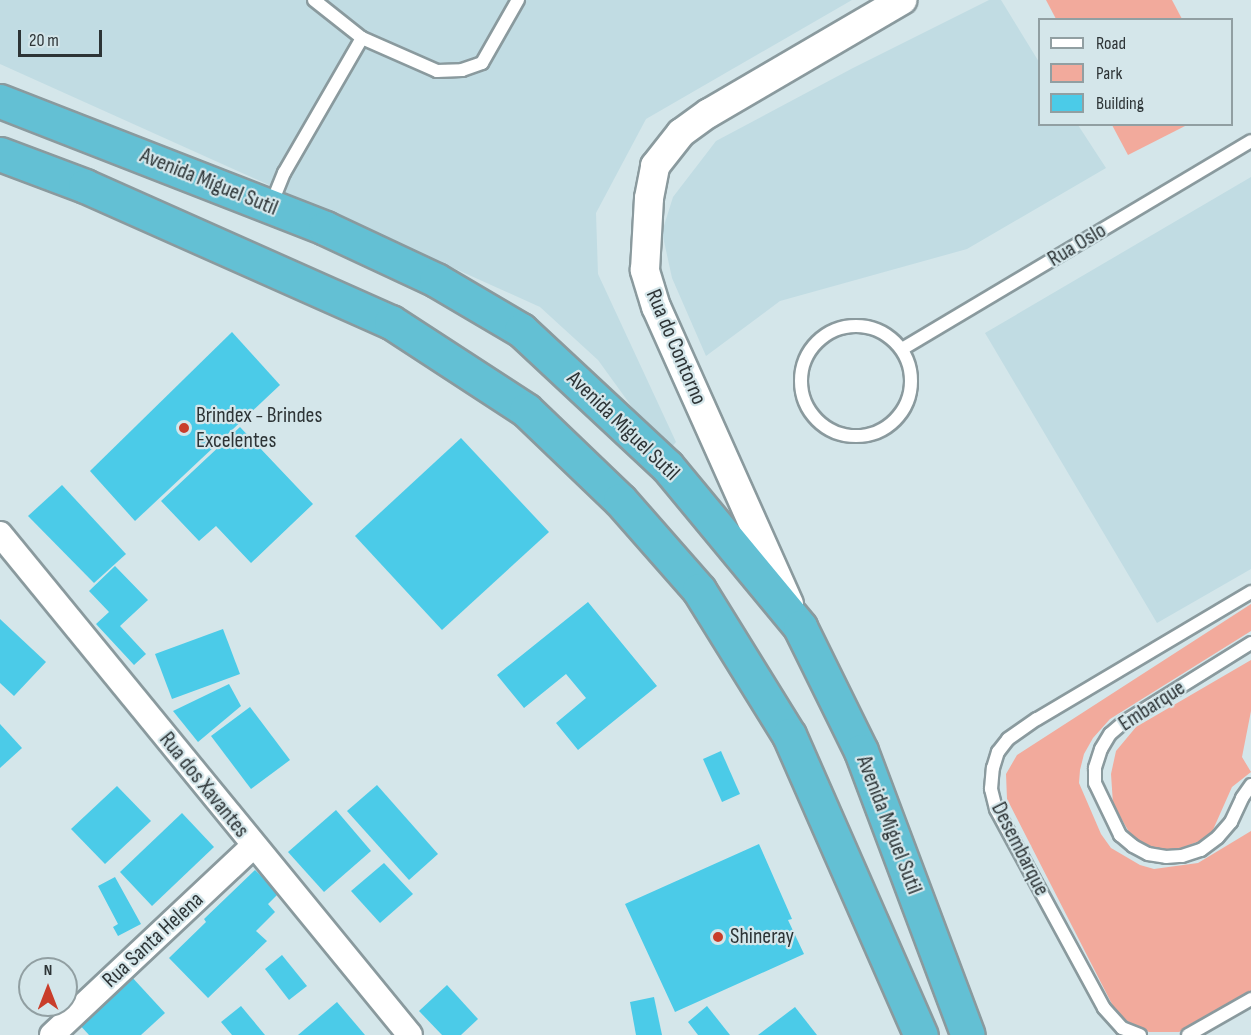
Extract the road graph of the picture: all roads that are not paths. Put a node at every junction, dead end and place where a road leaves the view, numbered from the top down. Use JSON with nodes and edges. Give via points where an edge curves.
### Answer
{"nodes":[{"id":1,"x":314,"y":0,"type":"edge"},
{"id":2,"x":518,"y":0,"type":"edge"},
{"id":3,"x":902,"y":0,"type":"edge"},
{"id":4,"x":362,"y":38,"type":"junction"},
{"id":5,"x":0,"y":100,"type":"edge"},
{"id":6,"x":1251,"y":141,"type":"edge"},
{"id":7,"x":0,"y":154,"type":"edge"},
{"id":8,"x":270,"y":206,"type":"junction"},
{"id":9,"x":902,"y":349,"type":"junction"},
{"id":10,"x":0,"y":534,"type":"edge"},
{"id":11,"x":1251,"y":592,"type":"edge"},
{"id":12,"x":800,"y":627,"type":"junction"},
{"id":13,"x":1251,"y":643,"type":"edge"},
{"id":14,"x":1251,"y":785,"type":"edge"},
{"id":15,"x":253,"y":846,"type":"junction"},
{"id":16,"x":1251,"y":999,"type":"edge"},
{"id":17,"x":967,"y":1033,"type":"edge"},
{"id":18,"x":52,"y":1035,"type":"edge"},
{"id":19,"x":410,"y":1035,"type":"edge"},
{"id":20,"x":921,"y":1035,"type":"edge"},
{"id":21,"x":1140,"y":1035,"type":"edge"},
{"id":22,"x":1188,"y":1035,"type":"edge"}],
"edges":[{"from":1,"to":4,"type":"lane"},
{"from":2,"to":4,"type":"lane","via":[[482,63],[462,70],[437,71]]},
{"from":3,"to":12,"type":"street","name":"Rua do Contorno","via":[[681,133],[655,166],[649,198],[645,270],[656,307]]},
{"from":4,"to":8,"type":"lane","via":[[284,173]]},
{"from":5,"to":8,"type":"highway","name":"Avenida Miguel Sutil"},
{"from":6,"to":9,"type":"lane","name":"Rua Oslo"},
{"from":7,"to":20,"type":"highway","via":[[85,186],[391,322],[526,410],[611,491],[699,590],[789,735]]},
{"from":8,"to":12,"type":"highway","name":"Avenida Miguel Sutil","via":[[436,280],[521,330],[668,466]]},
{"from":9,"to":9,"type":"lane","via":[[873,328],[839,328],[824,336],[811,348],[802,372],[804,398],[813,415],[844,435],[863,436],[896,419],[907,404],[912,385],[910,366]]},
{"from":10,"to":15,"type":"street","name":"Rua dos Xavantes"},
{"from":11,"to":21,"type":"lane","name":"Desembarque","via":[[1037,719],[1008,739],[993,768],[991,789],[996,809],[1104,1008],[1122,1028]]},
{"from":12,"to":17,"type":"highway","name":"Avenida Miguel Sutil","via":[[861,751]]},
{"from":13,"to":14,"type":"lane","name":"Embarque","via":[[1124,722],[1110,734],[1095,768],[1095,783],[1120,835],[1148,854],[1166,857],[1202,850],[1218,837]]},
{"from":15,"to":18,"type":"street","name":"Rua Santa Helena"},
{"from":15,"to":19,"type":"street","name":"Rua dos Xavantes"},
{"from":16,"to":22,"type":"lane"}]}
